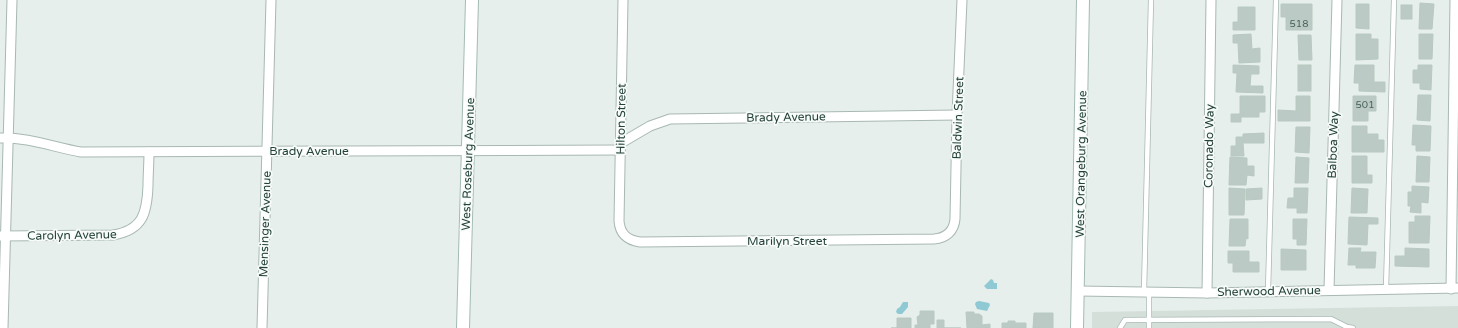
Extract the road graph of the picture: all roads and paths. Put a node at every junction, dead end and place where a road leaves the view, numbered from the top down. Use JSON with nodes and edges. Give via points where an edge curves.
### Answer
{"nodes":[{"id":1,"x":12,"y":0,"type":"edge"},
{"id":2,"x":271,"y":0,"type":"edge"},
{"id":3,"x":472,"y":0,"type":"edge"},
{"id":4,"x":624,"y":0,"type":"edge"},
{"id":5,"x":962,"y":0,"type":"edge"},
{"id":6,"x":1083,"y":0,"type":"edge"},
{"id":7,"x":1151,"y":0,"type":"edge"},
{"id":8,"x":1211,"y":0,"type":"edge"},
{"id":9,"x":1276,"y":0,"type":"edge"},
{"id":10,"x":1337,"y":0,"type":"edge"},
{"id":11,"x":1394,"y":0,"type":"edge"},
{"id":12,"x":1455,"y":0,"type":"edge"},
{"id":13,"x":957,"y":115,"type":"junction"},
{"id":14,"x":4,"y":138,"type":"edge"},
{"id":15,"x":620,"y":146,"type":"junction"},
{"id":16,"x":267,"y":151,"type":"junction"},
{"id":17,"x":468,"y":151,"type":"junction"},
{"id":18,"x":149,"y":152,"type":"junction"},
{"id":19,"x":949,"y":234,"type":"joint"},
{"id":20,"x":3,"y":236,"type":"edge"},
{"id":21,"x":625,"y":236,"type":"joint"},
{"id":22,"x":1454,"y":288,"type":"edge"},
{"id":23,"x":1386,"y":289,"type":"junction"},
{"id":24,"x":1329,"y":290,"type":"junction"},
{"id":25,"x":1079,"y":291,"type":"junction"},
{"id":26,"x":1268,"y":291,"type":"junction"},
{"id":27,"x":1146,"y":292,"type":"junction"},
{"id":28,"x":1207,"y":292,"type":"junction"},
{"id":29,"x":1149,"y":320,"type":"junction"},
{"id":30,"x":3,"y":328,"type":"edge"},
{"id":31,"x":262,"y":328,"type":"edge"},
{"id":32,"x":463,"y":328,"type":"edge"},
{"id":33,"x":1078,"y":328,"type":"edge"},
{"id":34,"x":1120,"y":328,"type":"edge"},
{"id":35,"x":1149,"y":328,"type":"edge"},
{"id":36,"x":1353,"y":328,"type":"edge"}],
"edges":[{"from":1,"to":14,"type":"street"},
{"from":2,"to":16,"type":"street","name":"Mensinger Avenue"},
{"from":3,"to":17,"type":"street","name":"West Roseburg Avenue"},
{"from":4,"to":15,"type":"street","name":"Hilton Street"},
{"from":5,"to":13,"type":"street","name":"Baldwin Street"},
{"from":6,"to":25,"type":"street","name":"West Orangeburg Avenue"},
{"from":7,"to":27,"type":"lane"},
{"from":8,"to":28,"type":"street","name":"Coronado Way"},
{"from":9,"to":26,"type":"lane"},
{"from":10,"to":24,"type":"street","name":"Balboa Way"},
{"from":11,"to":23,"type":"lane"},
{"from":12,"to":22,"type":"street"},
{"from":13,"to":15,"type":"street","name":"Brady Avenue","via":[[670,119],[650,126]]},
{"from":13,"to":19,"type":"street","name":"Baldwin Street","via":[[955,219]]},
{"from":14,"to":18,"type":"street","name":"Brady Avenue","via":[[28,140],[81,152]]},
{"from":14,"to":20,"type":"street"},
{"from":15,"to":17,"type":"street","name":"Brady Avenue"},
{"from":15,"to":21,"type":"street","name":"Hilton Street","via":[[619,221],[621,232]]},
{"from":16,"to":17,"type":"street","name":"Brady Avenue"},
{"from":16,"to":18,"type":"street","name":"Brady Avenue"},
{"from":16,"to":31,"type":"street","name":"Mensinger Avenue"},
{"from":17,"to":32,"type":"street","name":"West Roseburg Avenue"},
{"from":18,"to":20,"type":"street","name":"Carolyn Avenue","via":[[146,210],[139,223],[131,230],[113,235]]},
{"from":19,"to":21,"type":"street","name":"Marilyn Street","via":[[934,239],[648,242],[633,241]]},
{"from":20,"to":30,"type":"street"},
{"from":22,"to":23,"type":"street","name":"Sherwood Avenue"},
{"from":23,"to":24,"type":"street","name":"Sherwood Avenue"},
{"from":24,"to":26,"type":"street","name":"Sherwood Avenue"},
{"from":25,"to":27,"type":"street","name":"Sherwood Avenue"},
{"from":25,"to":33,"type":"street","name":"West Orangeburg Avenue"},
{"from":26,"to":28,"type":"street","name":"Sherwood Avenue"},
{"from":27,"to":28,"type":"street","name":"Sherwood Avenue"},
{"from":27,"to":29,"type":"lane"},
{"from":29,"to":34,"type":"lane","via":[[1125,320]]},
{"from":29,"to":35,"type":"lane"},
{"from":29,"to":36,"type":"lane","via":[[1331,319]]}]}
